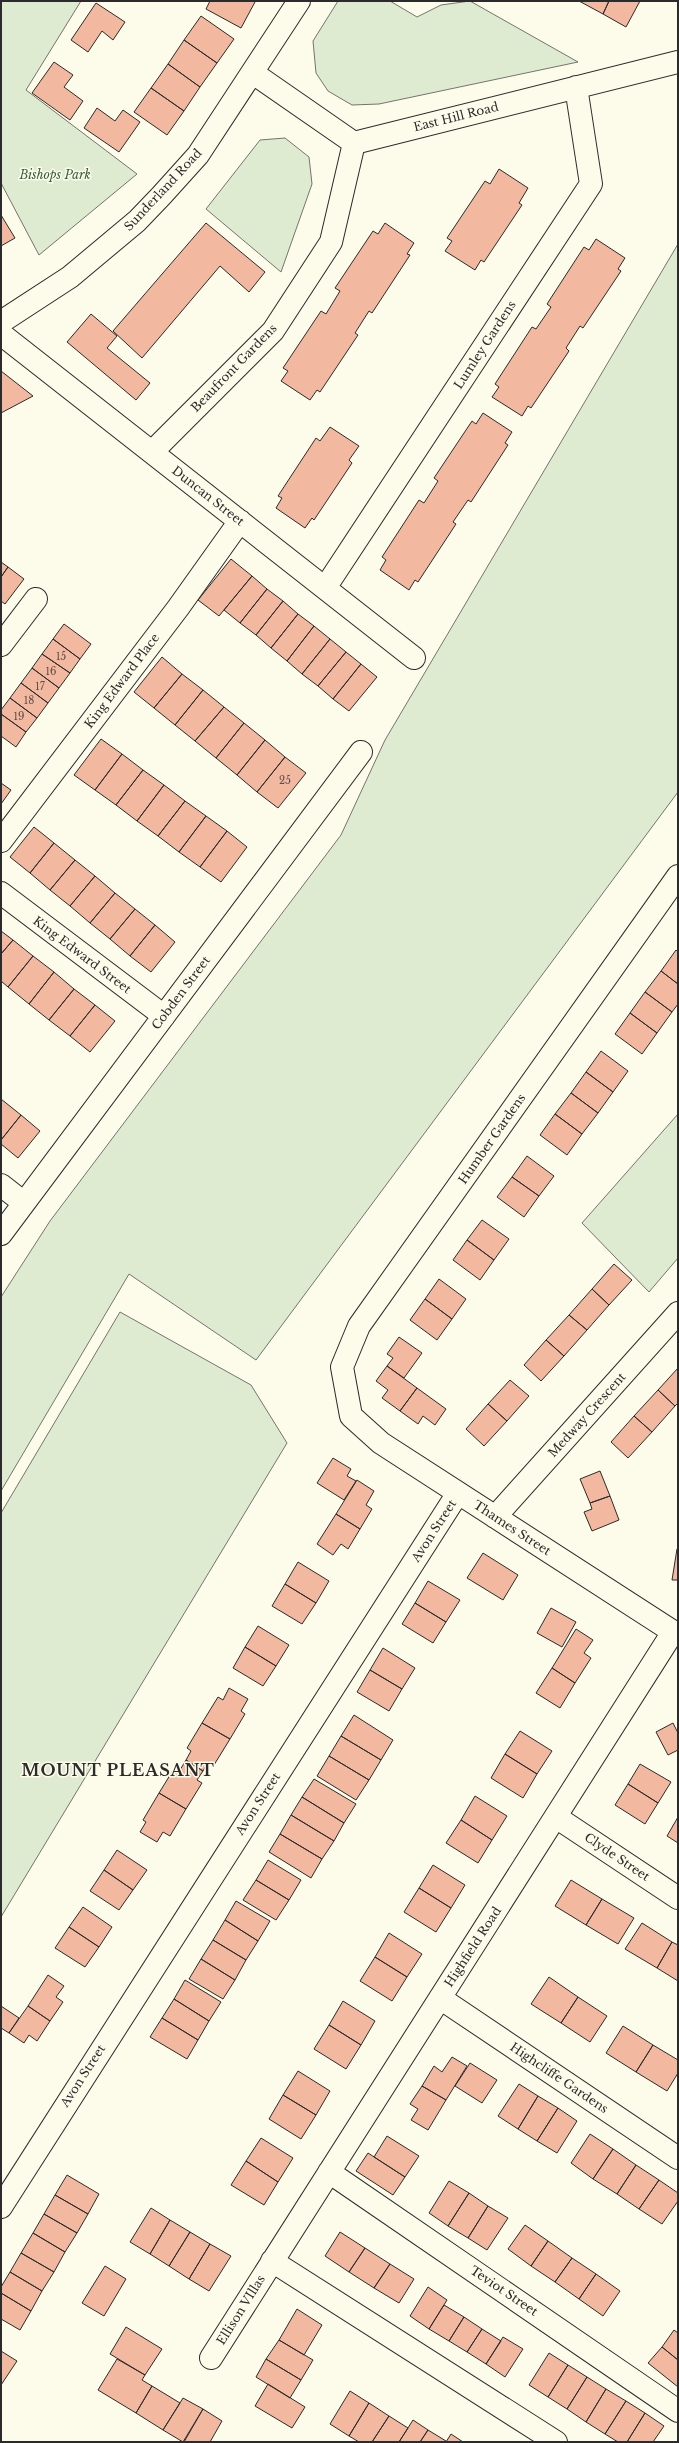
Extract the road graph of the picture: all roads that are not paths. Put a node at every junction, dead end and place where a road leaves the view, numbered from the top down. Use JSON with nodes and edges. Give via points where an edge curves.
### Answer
{"nodes":[{"id":1,"x":299,"y":1,"type":"edge"},
{"id":2,"x":678,"y":62,"type":"edge"},
{"id":3,"x":253,"y":73,"type":"junction"},
{"id":4,"x":576,"y":87,"type":"junction"},
{"id":5,"x":354,"y":143,"type":"junction"},
{"id":6,"x":1,"y":322,"type":"edge"},
{"id":7,"x":1,"y":334,"type":"edge"},
{"id":8,"x":152,"y":452,"type":"junction"},
{"id":9,"x":240,"y":521,"type":"junction"},
{"id":10,"x":325,"y":588,"type":"junction"},
{"id":11,"x":36,"y":599,"type":"dead end"},
{"id":12,"x":1,"y":645,"type":"edge"},
{"id":13,"x":414,"y":658,"type":"dead end"},
{"id":14,"x":361,"y":752,"type":"dead end"},
{"id":15,"x":1,"y":841,"type":"edge"},
{"id":16,"x":678,"y":876,"type":"edge"},
{"id":17,"x":1,"y":893,"type":"edge"},
{"id":18,"x":164,"y":1016,"type":"junction"},
{"id":19,"x":1,"y":1185,"type":"edge"},
{"id":20,"x":24,"y":1203,"type":"junction"},
{"id":21,"x":1,"y":1234,"type":"edge"},
{"id":22,"x":678,"y":1313,"type":"edge"},
{"id":23,"x":351,"y":1416,"type":"joint"},
{"id":24,"x":458,"y":1493,"type":"junction"},
{"id":25,"x":496,"y":1517,"type":"junction"},
{"id":26,"x":676,"y":1634,"type":"edge"},
{"id":27,"x":556,"y":1817,"type":"junction"},
{"id":28,"x":678,"y":1898,"type":"edge"},
{"id":29,"x":440,"y":1998,"type":"junction"},
{"id":30,"x":678,"y":2158,"type":"edge"},
{"id":31,"x":329,"y":2172,"type":"junction"},
{"id":32,"x":1,"y":2207,"type":"edge"},
{"id":33,"x":272,"y":2261,"type":"junction"},
{"id":34,"x":211,"y":2358,"type":"dead end"},
{"id":35,"x":678,"y":2411,"type":"edge"},
{"id":36,"x":556,"y":2442,"type":"edge"}],
"edges":[{"from":1,"to":3,"type":"street","name":"Sunderland Road"},
{"from":2,"to":4,"type":"street","name":"East Hill Road"},
{"from":3,"to":5,"type":"street"},
{"from":3,"to":6,"type":"street","name":"Sunderland Road","via":[[198,155],[137,221],[70,278]]},
{"from":4,"to":5,"type":"street","name":"East Hill Road"},
{"from":4,"to":10,"type":"street","name":"Lumley Gardens","via":[[591,184]]},
{"from":5,"to":8,"type":"street","name":"Beaufront Gardens","via":[[331,242],[273,331]]},
{"from":7,"to":8,"type":"street","name":"Duncan Street"},
{"from":8,"to":9,"type":"street","name":"Duncan Street"},
{"from":9,"to":10,"type":"street","name":"Duncan Street"},
{"from":9,"to":15,"type":"street","name":"King Edward Place","via":[[178,608]]},
{"from":10,"to":13,"type":"street","name":"Duncan Street"},
{"from":11,"to":12,"type":"street"},
{"from":14,"to":18,"type":"street","name":"Cobden Street"},
{"from":16,"to":23,"type":"street","name":"Humber Gardens","via":[[359,1326],[342,1367]]},
{"from":17,"to":18,"type":"street","name":"King Edward Street"},
{"from":18,"to":20,"type":"street","name":"Cobden Street"},
{"from":19,"to":20,"type":"street"},
{"from":20,"to":21,"type":"street","name":"Cobden Street"},
{"from":22,"to":25,"type":"street","name":"Medway Crescent"},
{"from":23,"to":24,"type":"street","name":"Thames Street","via":[[381,1443]]},
{"from":24,"to":25,"type":"street","name":"Thames Street"},
{"from":24,"to":32,"type":"street","name":"Avon Street"},
{"from":25,"to":26,"type":"street","name":"Thames Street"},
{"from":26,"to":27,"type":"street","name":"Highfield Road"},
{"from":27,"to":28,"type":"street","name":"Clyde Street"},
{"from":27,"to":29,"type":"street","name":"Highfield Road"},
{"from":29,"to":30,"type":"street","name":"Highcliffe Gardens"},
{"from":29,"to":31,"type":"street","name":"Highfield Road"},
{"from":31,"to":33,"type":"street","name":"Highfield Road"},
{"from":31,"to":35,"type":"street","name":"Teviot Street"},
{"from":33,"to":34,"type":"street","name":"Ellison VIllas"},
{"from":33,"to":36,"type":"street"}]}
